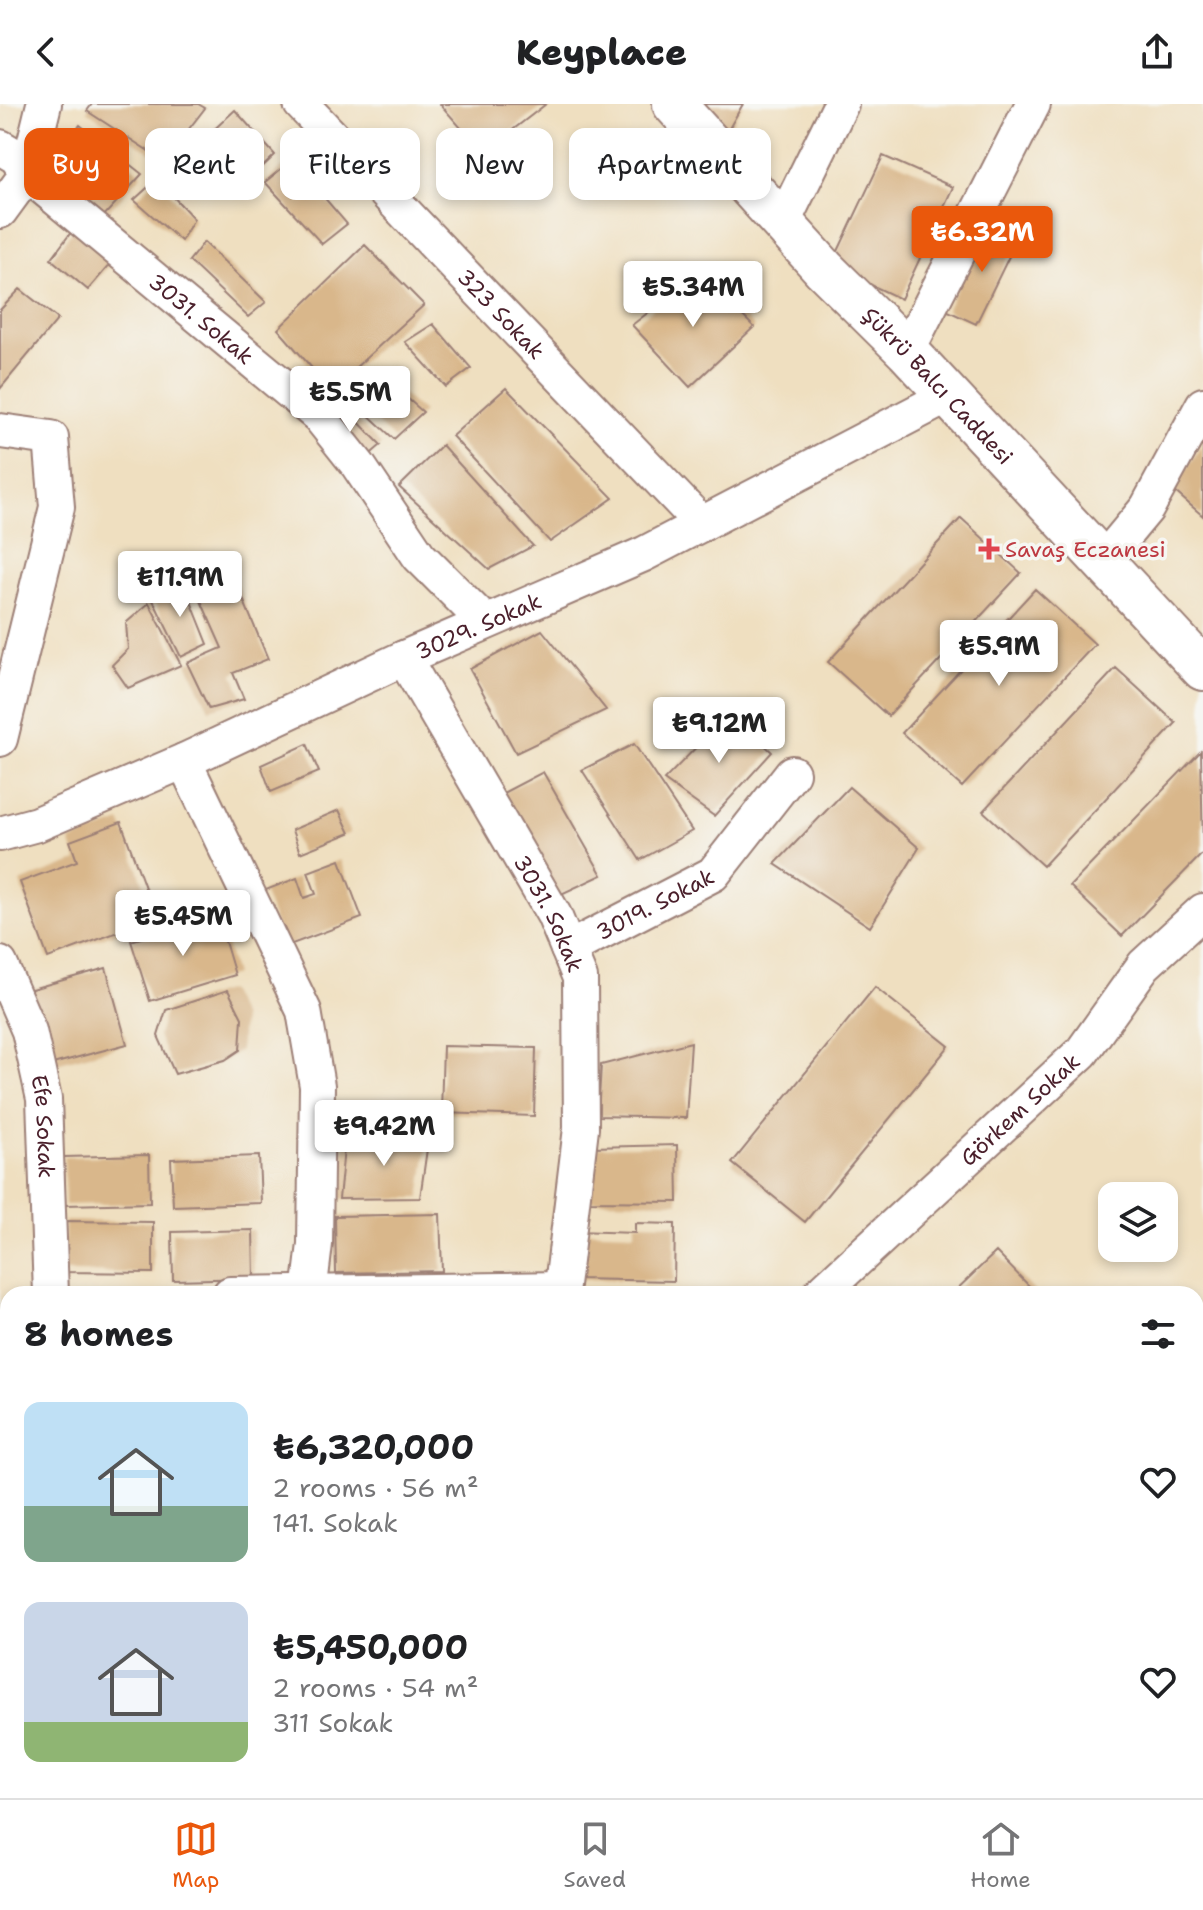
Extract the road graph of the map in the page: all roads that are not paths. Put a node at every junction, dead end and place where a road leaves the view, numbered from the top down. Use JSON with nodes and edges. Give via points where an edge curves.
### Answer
{"nodes":[{"id":1,"x":44,"y":104,"type":"edge"},
{"id":2,"x":301,"y":104,"type":"edge"},
{"id":3,"x":674,"y":104,"type":"edge"},
{"id":4,"x":841,"y":104,"type":"edge"},
{"id":5,"x":1033,"y":104,"type":"edge"},
{"id":6,"x":38,"y":128,"type":"edge"},
{"id":7,"x":0,"y":147,"type":"edge"},
{"id":8,"x":24,"y":169,"type":"edge"},
{"id":9,"x":24,"y":178,"type":"edge"},
{"id":10,"x":58,"y":200,"type":"edge"},
{"id":11,"x":0,"y":211,"type":"edge"},
{"id":12,"x":783,"y":222,"type":"junction"},
{"id":13,"x":907,"y":351,"type":"junction"},
{"id":14,"x":946,"y":397,"type":"junction"},
{"id":15,"x":1203,"y":405,"type":"edge"},
{"id":16,"x":0,"y":431,"type":"edge"},
{"id":17,"x":702,"y":524,"type":"junction"},
{"id":18,"x":1103,"y":561,"type":"junction"},
{"id":19,"x":485,"y":622,"type":"junction"},
{"id":20,"x":404,"y":658,"type":"junction"},
{"id":21,"x":1203,"y":669,"type":"edge"},
{"id":22,"x":0,"y":739,"type":"edge"},
{"id":23,"x":184,"y":761,"type":"junction"},
{"id":24,"x":792,"y":773,"type":"dead end"},
{"id":25,"x":0,"y":834,"type":"edge"},
{"id":26,"x":1203,"y":911,"type":"edge"},
{"id":27,"x":568,"y":949,"type":"junction"},
{"id":28,"x":0,"y":964,"type":"edge"},
{"id":29,"x":51,"y":1286,"type":"edge"},
{"id":30,"x":310,"y":1286,"type":"edge"},
{"id":31,"x":562,"y":1286,"type":"edge"},
{"id":32,"x":829,"y":1286,"type":"edge"}],
"edges":[{"from":1,"to":6,"type":"street"},
{"from":2,"to":17,"type":"street","name":"323 Sokak"},
{"from":3,"to":12,"type":"street","name":"Şükrü Balcı Caddesi"},
{"from":4,"to":12,"type":"street"},
{"from":5,"to":13,"type":"street"},
{"from":7,"to":8,"type":"street","name":"3031. Sokak","via":[[17,157]]},
{"from":9,"to":11,"type":"street"},
{"from":10,"to":19,"type":"street","name":"3031. Sokak","via":[[319,416],[419,556]]},
{"from":12,"to":13,"type":"street","name":"Şükrü Balcı Caddesi"},
{"from":13,"to":14,"type":"street","name":"Şükrü Balcı Caddesi"},
{"from":14,"to":17,"type":"street","name":"3029. Sokak"},
{"from":14,"to":18,"type":"street","name":"Şükrü Balcı Caddesi"},
{"from":15,"to":18,"type":"street","via":[[1147,508]]},
{"from":16,"to":22,"type":"street","via":[[51,438],[57,507]]},
{"from":17,"to":19,"type":"street","name":"3029. Sokak"},
{"from":18,"to":21,"type":"street","name":"Şükrü Balcı Caddesi"},
{"from":19,"to":20,"type":"street","name":"3029. Sokak"},
{"from":20,"to":23,"type":"street","name":"3029. Sokak"},
{"from":20,"to":27,"type":"street","name":"3031. Sokak","via":[[554,915]]},
{"from":23,"to":25,"type":"street","name":"3029. Sokak","via":[[37,824]]},
{"from":23,"to":30,"type":"street","via":[[304,1011],[317,1086]]},
{"from":24,"to":27,"type":"street","name":"3019. Sokak","via":[[713,874]]},
{"from":26,"to":32,"type":"street","name":"Görkem Sokak","via":[[1144,965],[1082,1052]]},
{"from":27,"to":31,"type":"street","name":"3031. Sokak","via":[[580,978],[581,1128]]},
{"from":28,"to":29,"type":"street","name":"Efe Sokak","via":[[29,1031],[44,1099]]}]}
